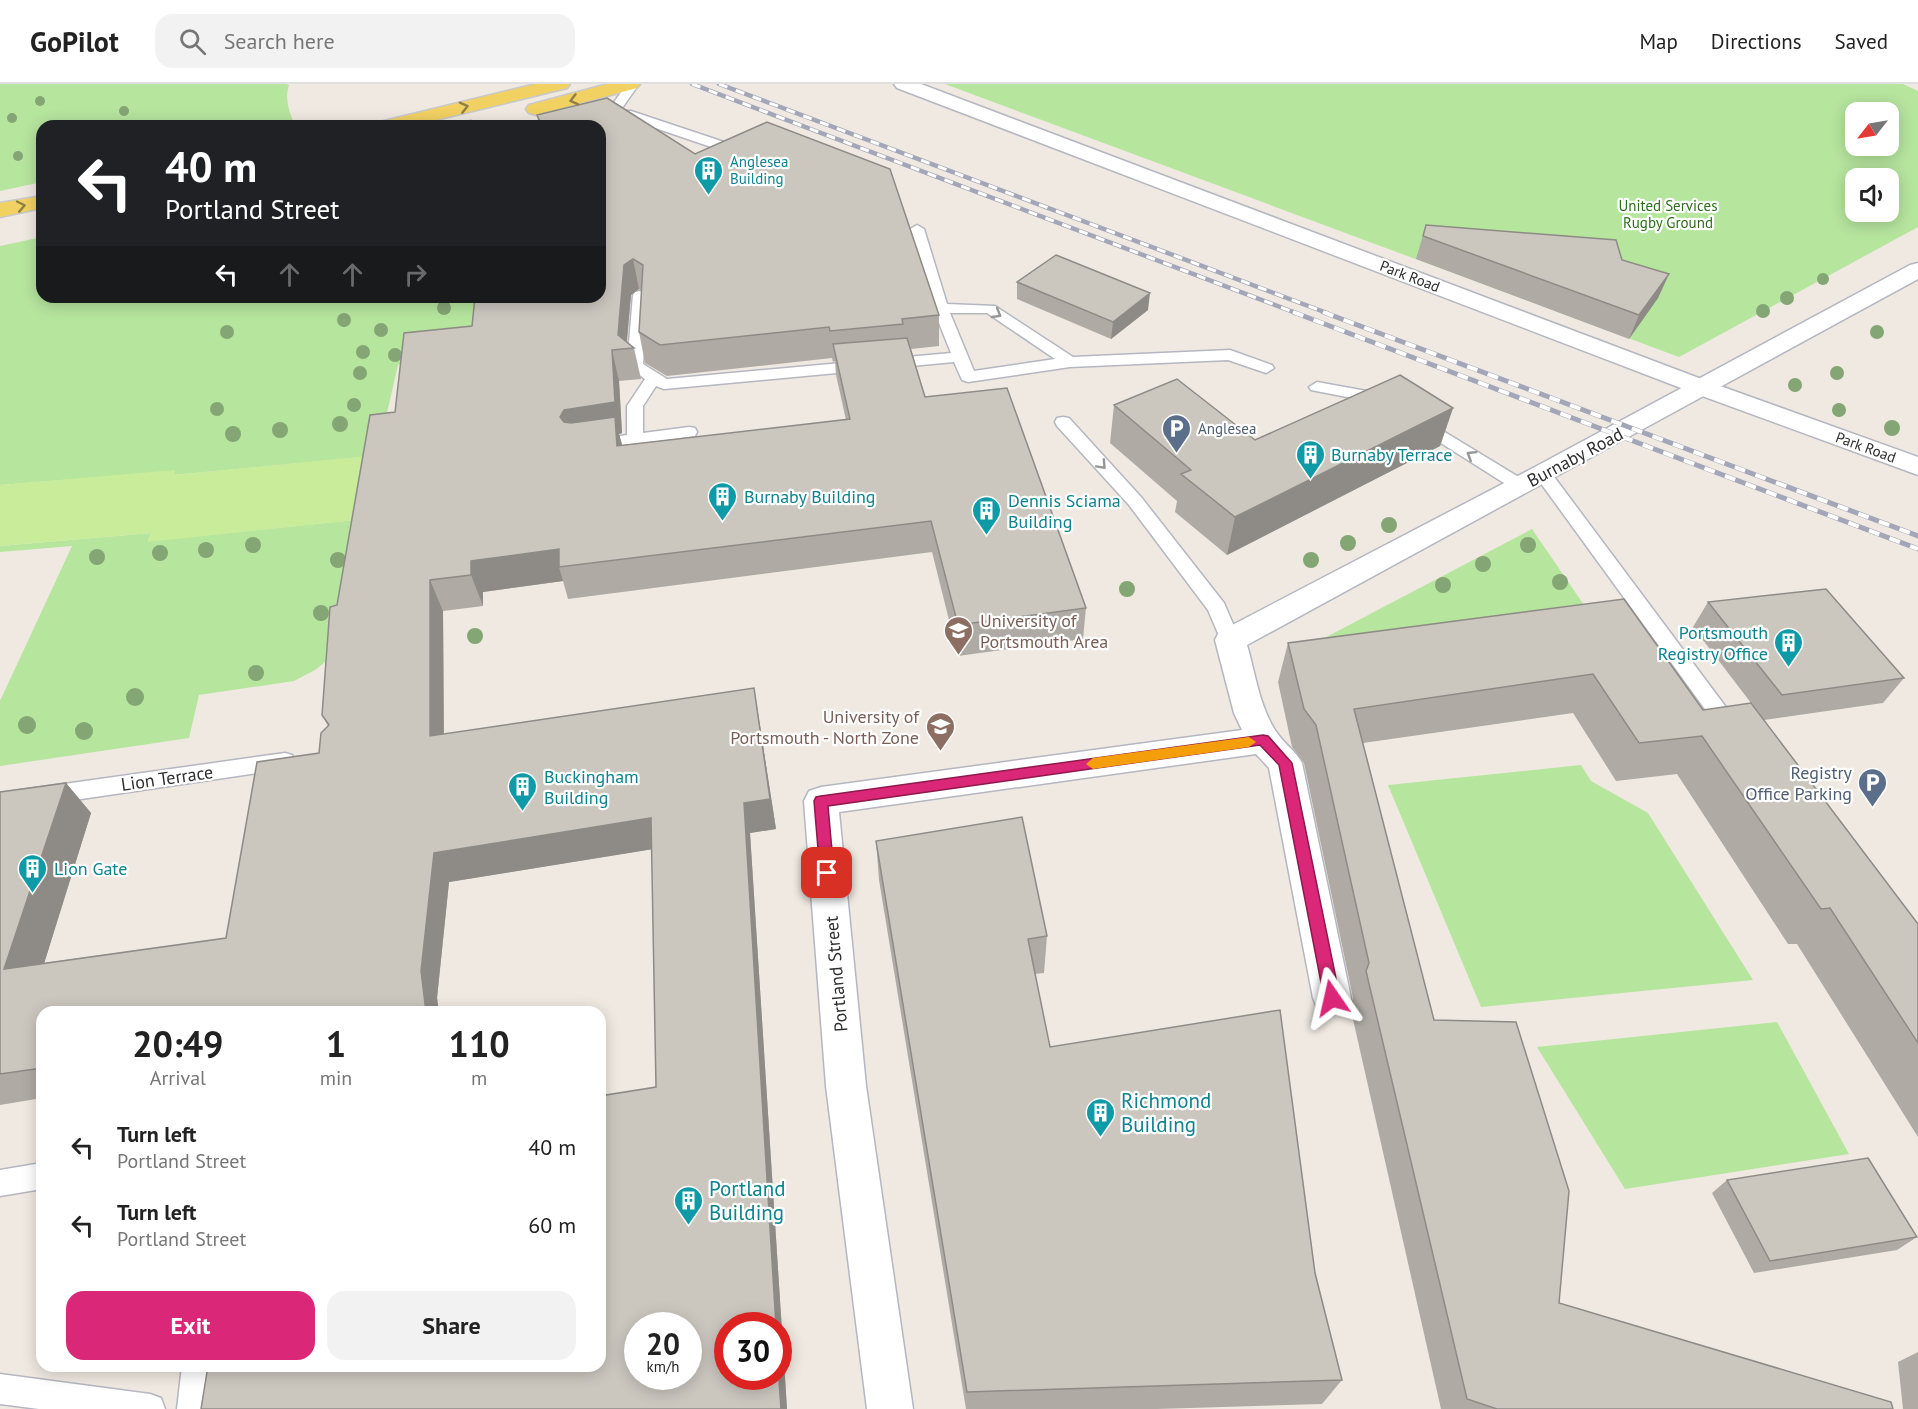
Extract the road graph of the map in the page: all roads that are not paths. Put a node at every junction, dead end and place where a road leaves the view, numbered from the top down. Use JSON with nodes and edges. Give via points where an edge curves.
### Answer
{"nodes":[{"id":1,"x":560,"y":84,"type":"edge"},
{"id":2,"x":632,"y":84,"type":"edge"},
{"id":3,"x":904,"y":84,"type":"edge"},
{"id":4,"x":517,"y":114,"type":"dead end"},
{"id":5,"x":627,"y":114,"type":"junction"},
{"id":6,"x":611,"y":115,"type":"junction"},
{"id":7,"x":412,"y":120,"type":"edge"},
{"id":8,"x":579,"y":120,"type":"edge"},
{"id":9,"x":664,"y":140,"type":"edge"},
{"id":10,"x":700,"y":160,"type":"edge"},
{"id":11,"x":36,"y":203,"type":"edge"},
{"id":12,"x":0,"y":210,"type":"edge"},
{"id":13,"x":36,"y":223,"type":"edge"},
{"id":14,"x":917,"y":228,"type":"dead end"},
{"id":15,"x":0,"y":231,"type":"edge"},
{"id":16,"x":1918,"y":270,"type":"edge"},
{"id":17,"x":640,"y":295,"type":"edge"},
{"id":18,"x":940,"y":308,"type":"junction"},
{"id":19,"x":960,"y":357,"type":"junction"},
{"id":20,"x":1070,"y":362,"type":"junction"},
{"id":21,"x":1266,"y":368,"type":"dead end"},
{"id":22,"x":654,"y":378,"type":"junction"},
{"id":23,"x":1317,"y":387,"type":"dead end"},
{"id":24,"x":1703,"y":388,"type":"junction"},
{"id":25,"x":1063,"y":422,"type":"dead end"},
{"id":26,"x":689,"y":432,"type":"dead end"},
{"id":27,"x":635,"y":439,"type":"junction"},
{"id":28,"x":579,"y":447,"type":"edge"},
{"id":29,"x":1918,"y":465,"type":"edge"},
{"id":30,"x":1532,"y":480,"type":"junction"},
{"id":31,"x":1230,"y":640,"type":"junction"},
{"id":32,"x":1263,"y":740,"type":"junction"},
{"id":33,"x":1741,"y":743,"type":"edge"},
{"id":34,"x":309,"y":758,"type":"edge"},
{"id":35,"x":0,"y":802,"type":"edge"},
{"id":36,"x":1332,"y":998,"type":"dead end"},
{"id":37,"x":36,"y":1177,"type":"edge"},
{"id":38,"x":0,"y":1183,"type":"edge"},
{"id":39,"x":196,"y":1372,"type":"edge"},
{"id":40,"x":0,"y":1389,"type":"edge"},
{"id":41,"x":150,"y":1409,"type":"edge"},
{"id":42,"x":192,"y":1409,"type":"edge"},
{"id":43,"x":891,"y":1409,"type":"edge"}],
"edges":[{"from":7,"to":1,"type":"main road","one_way":true},
{"from":2,"to":4,"type":"main road","one_way":true},
{"from":2,"to":6,"type":"lane"},
{"from":3,"to":24,"type":"street","name":"Park Road"},
{"from":5,"to":6,"type":"lane"},
{"from":5,"to":9,"type":"lane"},
{"from":5,"to":10,"type":"lane","via":[[725,147],[717,160]]},
{"from":6,"to":8,"type":"lane"},
{"from":12,"to":11,"type":"main road","one_way":true},
{"from":13,"to":15,"type":"main road"},
{"from":14,"to":18,"type":"lane"},
{"from":16,"to":24,"type":"street","name":"Burnaby Road"},
{"from":17,"to":22,"type":"lane","via":[[635,366]]},
{"from":18,"to":19,"type":"lane"},
{"from":18,"to":20,"type":"lane","one_way":true,"via":[[990,309]]},
{"from":19,"to":20,"type":"lane","via":[[968,376]]},
{"from":19,"to":22,"type":"lane","via":[[664,384]]},
{"from":20,"to":21,"type":"lane","via":[[1230,355]]},
{"from":22,"to":27,"type":"lane","via":[[635,406]]},
{"from":30,"to":23,"type":"lane","one_way":true,"via":[[1382,398]]},
{"from":24,"to":29,"type":"street","name":"Park Road"},
{"from":24,"to":30,"type":"street","name":"Burnaby Road"},
{"from":25,"to":31,"type":"lane","one_way":true,"via":[[1135,501],[1217,608]]},
{"from":26,"to":27,"type":"lane"},
{"from":27,"to":28,"type":"lane"},
{"from":30,"to":31,"type":"street","name":"Burnaby Road"},
{"from":30,"to":33,"type":"lane"},
{"from":31,"to":32,"type":"street","via":[[1250,713]]},
{"from":32,"to":36,"type":"street","via":[[1285,763]]},
{"from":32,"to":43,"type":"street","name":"Portland Street","via":[[821,801],[846,1086]]},
{"from":34,"to":35,"type":"lane","name":"Lion Terrace"},
{"from":37,"to":38,"type":"lane"},
{"from":39,"to":42,"type":"lane"},
{"from":40,"to":41,"type":"lane"}]}
